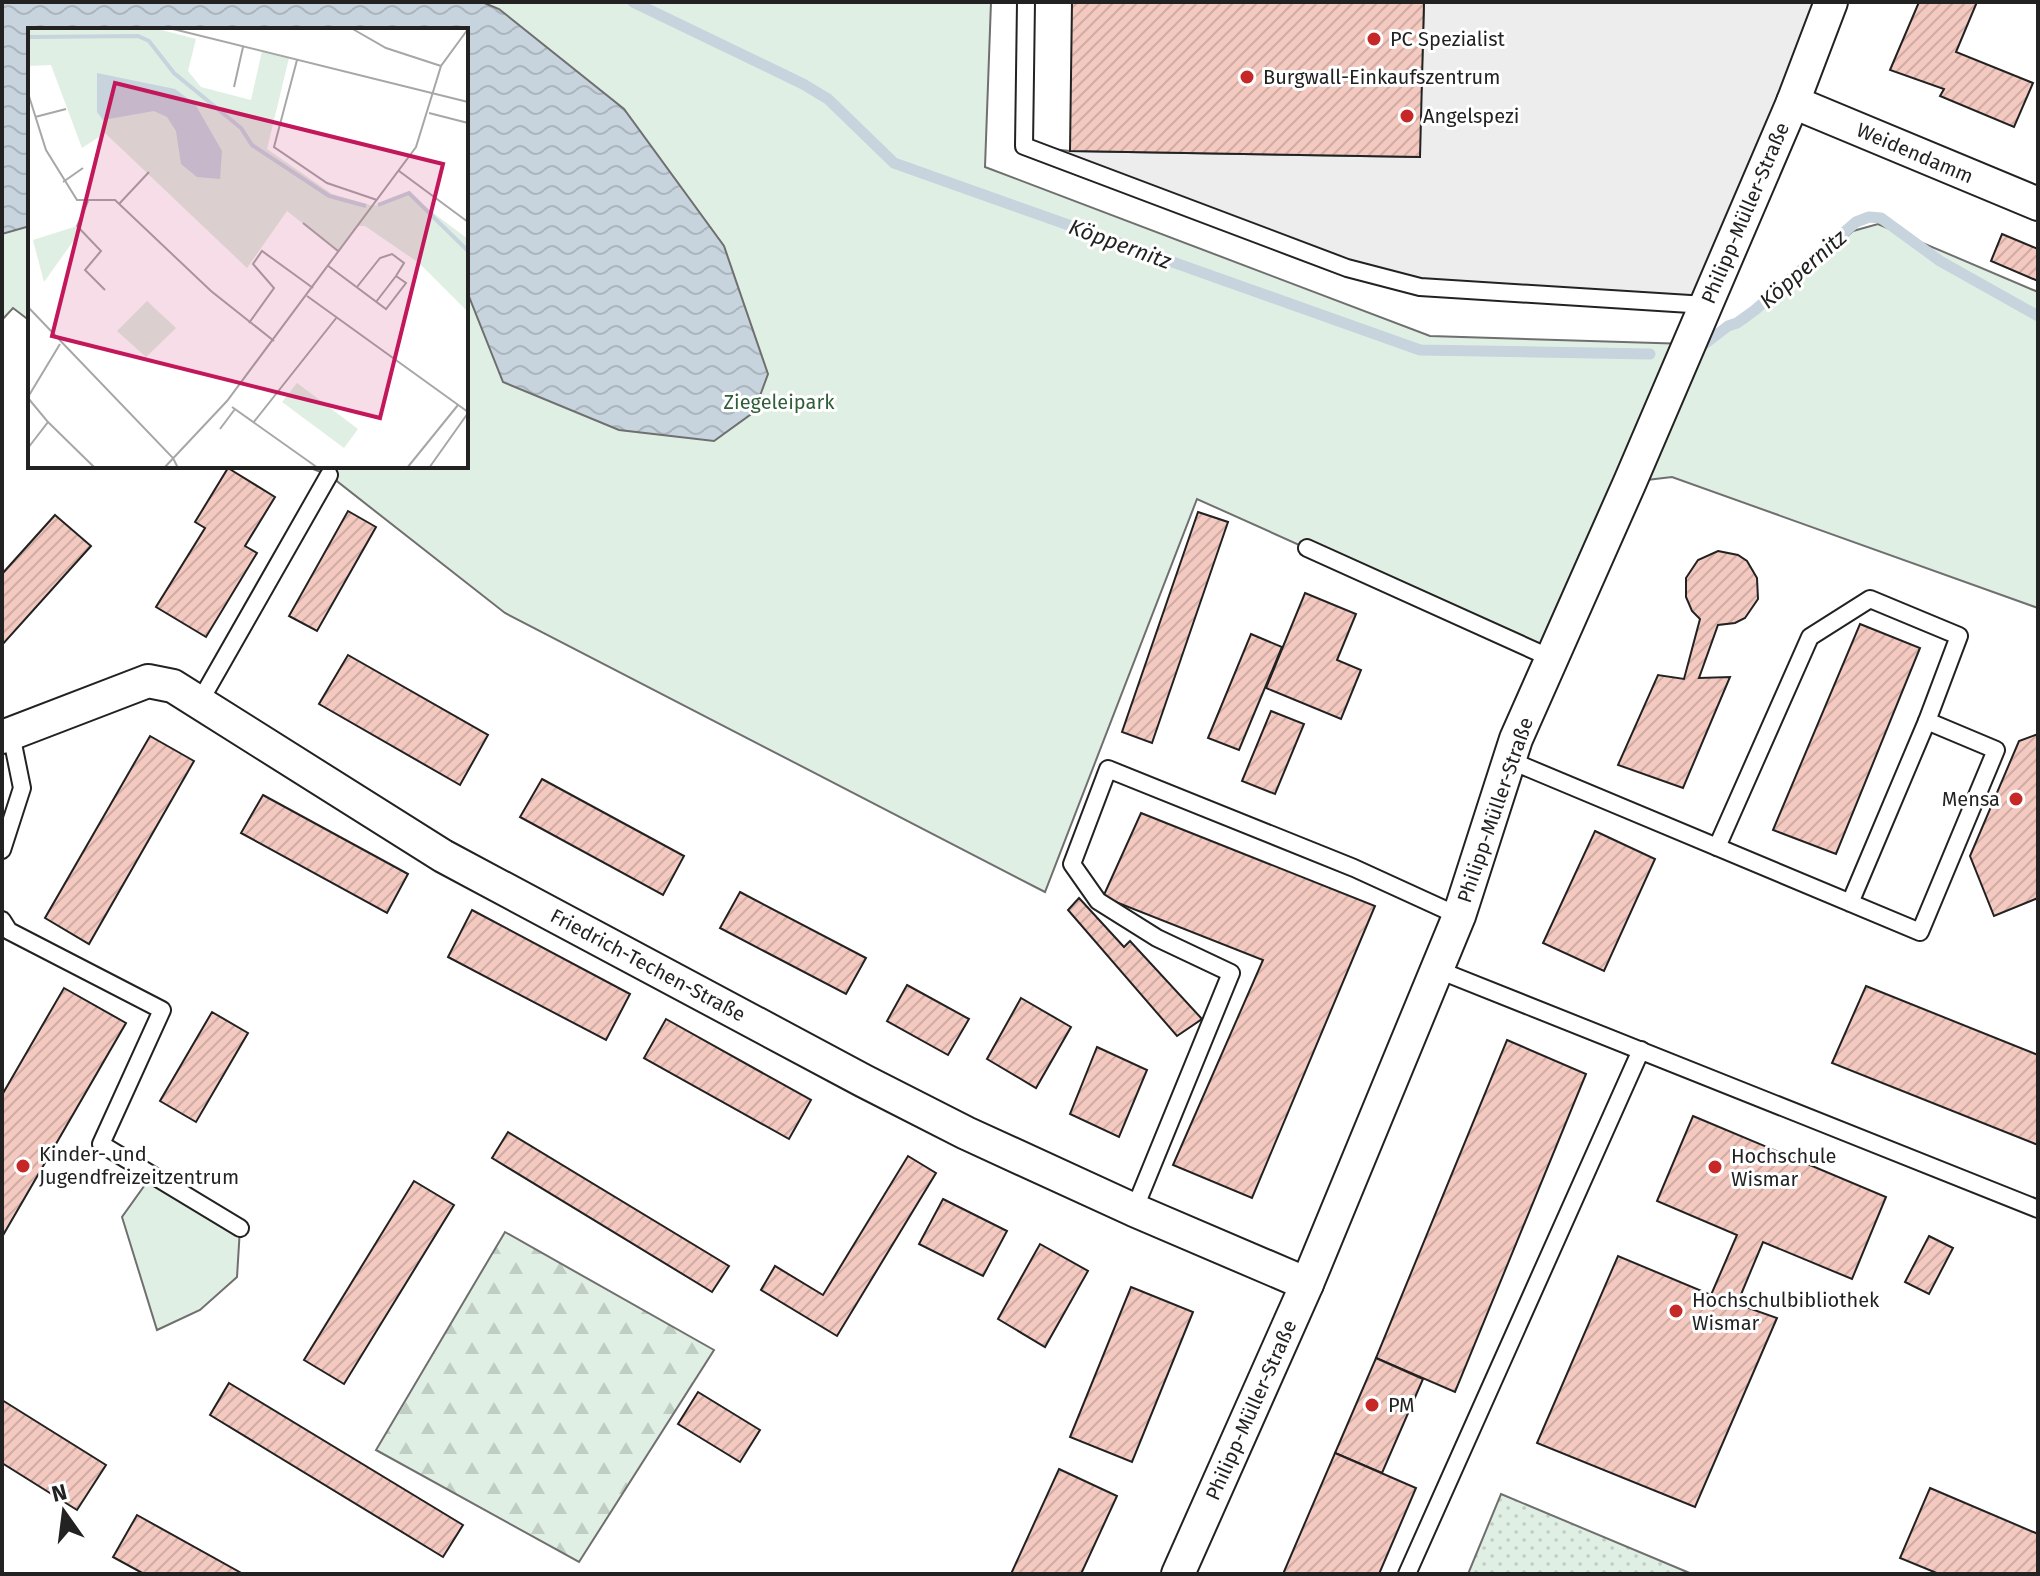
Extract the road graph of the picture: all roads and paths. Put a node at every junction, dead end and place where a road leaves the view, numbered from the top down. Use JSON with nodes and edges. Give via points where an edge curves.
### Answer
{"nodes":[{"id":1,"x":1026,"y":2,"type":"edge"},
{"id":2,"x":1831,"y":2,"type":"edge"},
{"id":3,"x":1793,"y":102,"type":"junction"},
{"id":4,"x":2038,"y":204,"type":"edge"},
{"id":5,"x":1706,"y":305,"type":"junction"},
{"id":6,"x":329,"y":475,"type":"dead end"},
{"id":7,"x":1307,"y":548,"type":"dead end"},
{"id":8,"x":1553,"y":659,"type":"junction"},
{"id":9,"x":199,"y":703,"type":"junction"},
{"id":10,"x":1927,"y":721,"type":"junction"},
{"id":11,"x":6,"y":736,"type":"edge"},
{"id":12,"x":1509,"y":760,"type":"junction"},
{"id":13,"x":1717,"y":847,"type":"junction"},
{"id":14,"x":2,"y":850,"type":"edge"},
{"id":15,"x":1850,"y":903,"type":"junction"},
{"id":16,"x":1459,"y":916,"type":"junction"},
{"id":17,"x":2,"y":920,"type":"edge"},
{"id":18,"x":1436,"y":969,"type":"junction"},
{"id":19,"x":1641,"y":1050,"type":"junction"},
{"id":20,"x":2038,"y":1209,"type":"edge"},
{"id":21,"x":1134,"y":1210,"type":"junction"},
{"id":22,"x":240,"y":1228,"type":"dead end"},
{"id":23,"x":1307,"y":1284,"type":"junction"},
{"id":24,"x":1178,"y":1574,"type":"edge"},
{"id":25,"x":1407,"y":1574,"type":"edge"}],
"edges":[{"from":1,"to":5,"type":"lane","via":[[1024,146],[1388,281]]},
{"from":2,"to":3,"type":"street","name":"Philipp-Müller-Straße"},
{"from":3,"to":4,"type":"street","name":"Weidendamm"},
{"from":3,"to":5,"type":"street","name":"Philipp-Müller-Straße"},
{"from":5,"to":8,"type":"street","name":"Philipp-Müller-Straße"},
{"from":6,"to":9,"type":"lane"},
{"from":7,"to":8,"type":"lane"},
{"from":8,"to":12,"type":"street","name":"Philipp-Müller-Straße"},
{"from":9,"to":11,"type":"street","name":"Friedrich-Techen-Straße","via":[[173,686],[148,681]]},
{"from":9,"to":21,"type":"street","name":"Friedrich-Techen-Straße","via":[[443,856],[864,1081]]},
{"from":10,"to":13,"type":"lane","via":[[1959,636],[1870,599],[1810,637]]},
{"from":10,"to":15,"type":"lane"},
{"from":10,"to":15,"type":"lane","via":[[1996,750],[1920,932]]},
{"from":11,"to":14,"type":"lane","via":[[22,788]]},
{"from":12,"to":13,"type":"lane"},
{"from":12,"to":16,"type":"street","name":"Philipp-Müller-Straße"},
{"from":13,"to":15,"type":"lane"},
{"from":16,"to":18,"type":"street","name":"Philipp-Müller-Straße"},
{"from":16,"to":21,"type":"lane","via":[[1108,769],[1072,864],[1098,901],[1157,938],[1231,973]]},
{"from":17,"to":22,"type":"lane","via":[[9,931],[162,1010],[101,1144]]},
{"from":18,"to":19,"type":"lane"},
{"from":18,"to":23,"type":"street","name":"Philipp-Müller-Straße"},
{"from":19,"to":20,"type":"lane"},
{"from":19,"to":25,"type":"lane"},
{"from":21,"to":23,"type":"street","name":"Friedrich-Techen-Straße"},
{"from":23,"to":24,"type":"street","name":"Philipp-Müller-Straße"}]}
